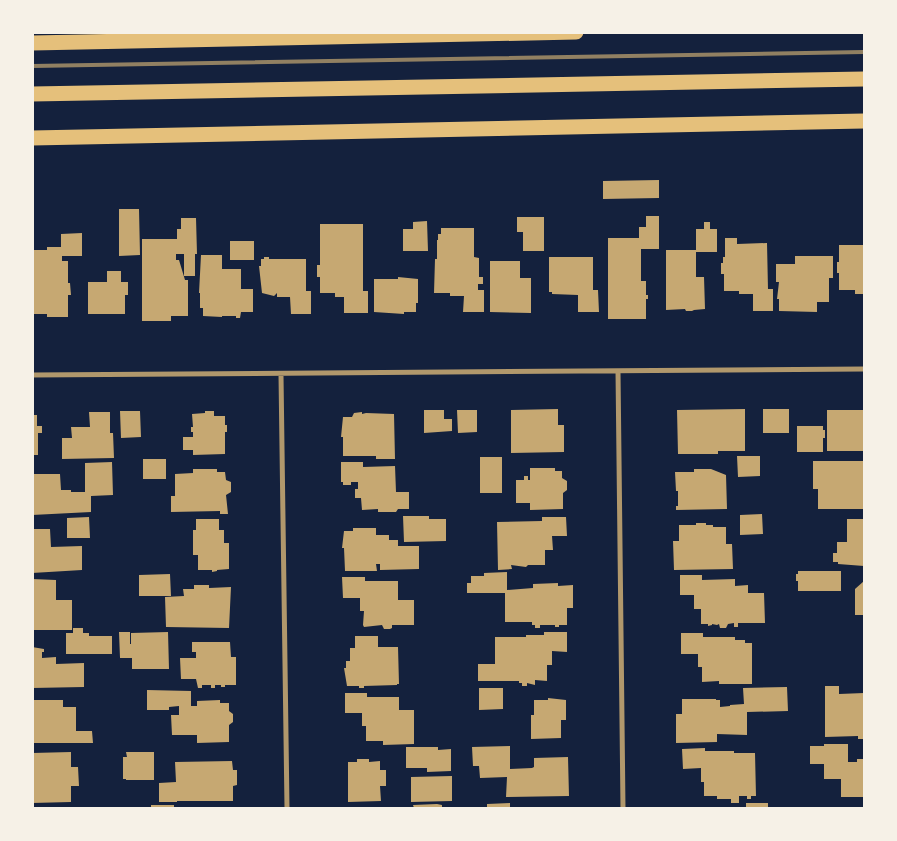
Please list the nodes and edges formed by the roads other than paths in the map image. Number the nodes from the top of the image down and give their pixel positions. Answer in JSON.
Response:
{"nodes":[{"id":1,"x":576,"y":32,"type":"edge"},
{"id":2,"x":32,"y":43,"type":"edge"},
{"id":3,"x":864,"y":79,"type":"edge"},
{"id":4,"x":32,"y":94,"type":"edge"},
{"id":5,"x":864,"y":121,"type":"edge"},
{"id":6,"x":32,"y":138,"type":"edge"},
{"id":7,"x":864,"y":369,"type":"edge"},
{"id":8,"x":618,"y":371,"type":"junction"},
{"id":9,"x":281,"y":374,"type":"junction"},
{"id":10,"x":32,"y":376,"type":"edge"},
{"id":11,"x":287,"y":808,"type":"edge"},
{"id":12,"x":623,"y":808,"type":"edge"}],
"edges":[{"from":1,"to":2,"type":"highway"},
{"from":3,"to":4,"type":"highway"},
{"from":5,"to":6,"type":"highway"},
{"from":7,"to":8,"type":"street"},
{"from":8,"to":9,"type":"street"},
{"from":8,"to":12,"type":"street"},
{"from":9,"to":10,"type":"street"},
{"from":9,"to":11,"type":"street"}]}
